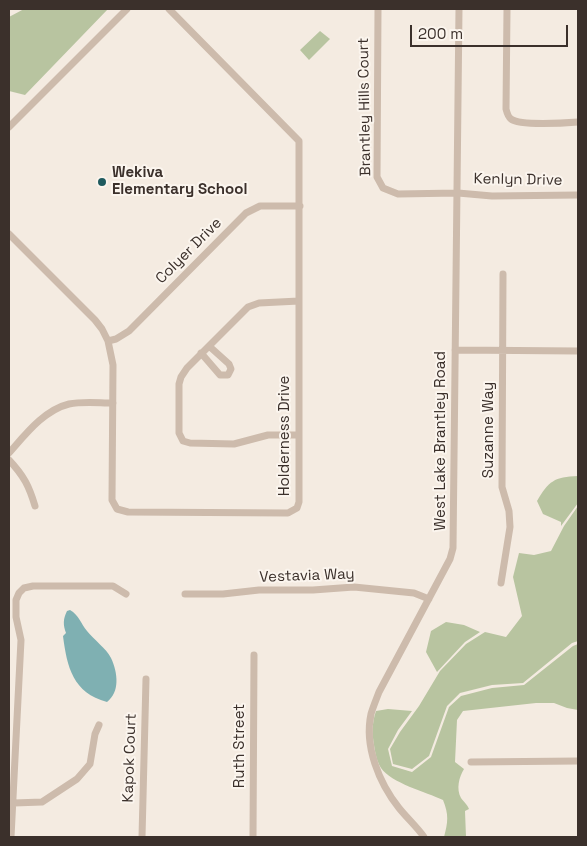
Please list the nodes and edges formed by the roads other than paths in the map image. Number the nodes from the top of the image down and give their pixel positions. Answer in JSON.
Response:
{"nodes":[{"id":1,"x":127,"y":9,"type":"edge"},
{"id":2,"x":169,"y":9,"type":"edge"},
{"id":3,"x":378,"y":9,"type":"edge"},
{"id":4,"x":459,"y":9,"type":"edge"},
{"id":5,"x":507,"y":9,"type":"edge"},
{"id":6,"x":578,"y":122,"type":"edge"},
{"id":7,"x":9,"y":127,"type":"edge"},
{"id":8,"x":458,"y":193,"type":"junction"},
{"id":9,"x":578,"y":195,"type":"edge"},
{"id":10,"x":300,"y":206,"type":"junction"},
{"id":11,"x":9,"y":234,"type":"edge"},
{"id":12,"x":503,"y":274,"type":"dead end"},
{"id":13,"x":299,"y":301,"type":"junction"},
{"id":14,"x":108,"y":341,"type":"junction"},
{"id":15,"x":209,"y":346,"type":"junction"},
{"id":16,"x":455,"y":350,"type":"junction"},
{"id":17,"x":503,"y":351,"type":"junction"},
{"id":18,"x":578,"y":351,"type":"edge"},
{"id":19,"x":201,"y":353,"type":"junction"},
{"id":20,"x":113,"y":403,"type":"junction"},
{"id":21,"x":299,"y":435,"type":"junction"},
{"id":22,"x":9,"y":453,"type":"edge"},
{"id":23,"x":9,"y":460,"type":"edge"},
{"id":24,"x":35,"y":506,"type":"dead end"},
{"id":25,"x":501,"y":583,"type":"dead end"},
{"id":26,"x":126,"y":594,"type":"dead end"},
{"id":27,"x":185,"y":594,"type":"dead end"},
{"id":28,"x":429,"y":599,"type":"junction"},
{"id":29,"x":254,"y":655,"type":"dead end"},
{"id":30,"x":146,"y":679,"type":"dead end"},
{"id":31,"x":99,"y":725,"type":"dead end"},
{"id":32,"x":578,"y":760,"type":"edge"},
{"id":33,"x":472,"y":762,"type":"dead end"},
{"id":34,"x":14,"y":803,"type":"junction"},
{"id":35,"x":11,"y":837,"type":"edge"},
{"id":36,"x":142,"y":837,"type":"edge"},
{"id":37,"x":253,"y":837,"type":"edge"},
{"id":38,"x":424,"y":837,"type":"edge"}],
"edges":[{"from":1,"to":7,"type":"street"},
{"from":2,"to":10,"type":"street","name":"Holderness Drive"},
{"from":3,"to":8,"type":"street","name":"Brantley Hills Court"},
{"from":4,"to":8,"type":"street","name":"West Lake Brantley Road"},
{"from":5,"to":6,"type":"street"},
{"from":8,"to":9,"type":"street","name":"Kenlyn Drive"},
{"from":8,"to":16,"type":"street","name":"West Lake Brantley Road"},
{"from":10,"to":13,"type":"street","name":"Holderness Drive"},
{"from":10,"to":14,"type":"street","name":"Colyer Drive"},
{"from":11,"to":14,"type":"street","name":"Holderness Drive"},
{"from":12,"to":17,"type":"street","name":"Suzanne Way"},
{"from":13,"to":15,"type":"street"},
{"from":13,"to":21,"type":"street","name":"Holderness Drive"},
{"from":14,"to":20,"type":"street","name":"Holderness Drive"},
{"from":15,"to":19,"type":"street"},
{"from":15,"to":19,"type":"street"},
{"from":16,"to":17,"type":"street"},
{"from":16,"to":28,"type":"street","name":"West Lake Brantley Road"},
{"from":17,"to":18,"type":"street"},
{"from":17,"to":25,"type":"street","name":"Suzanne Way"},
{"from":19,"to":21,"type":"street"},
{"from":20,"to":21,"type":"street","name":"Holderness Drive"},
{"from":20,"to":22,"type":"street"},
{"from":23,"to":24,"type":"street"},
{"from":26,"to":34,"type":"street"},
{"from":27,"to":28,"type":"street","name":"Vestavia Way"},
{"from":28,"to":38,"type":"street","name":"West Lake Brantley Road"},
{"from":29,"to":37,"type":"street","name":"Ruth Street"},
{"from":30,"to":36,"type":"street","name":"Kapok Court"},
{"from":31,"to":34,"type":"street"},
{"from":32,"to":33,"type":"street"},
{"from":34,"to":35,"type":"street"}]}
